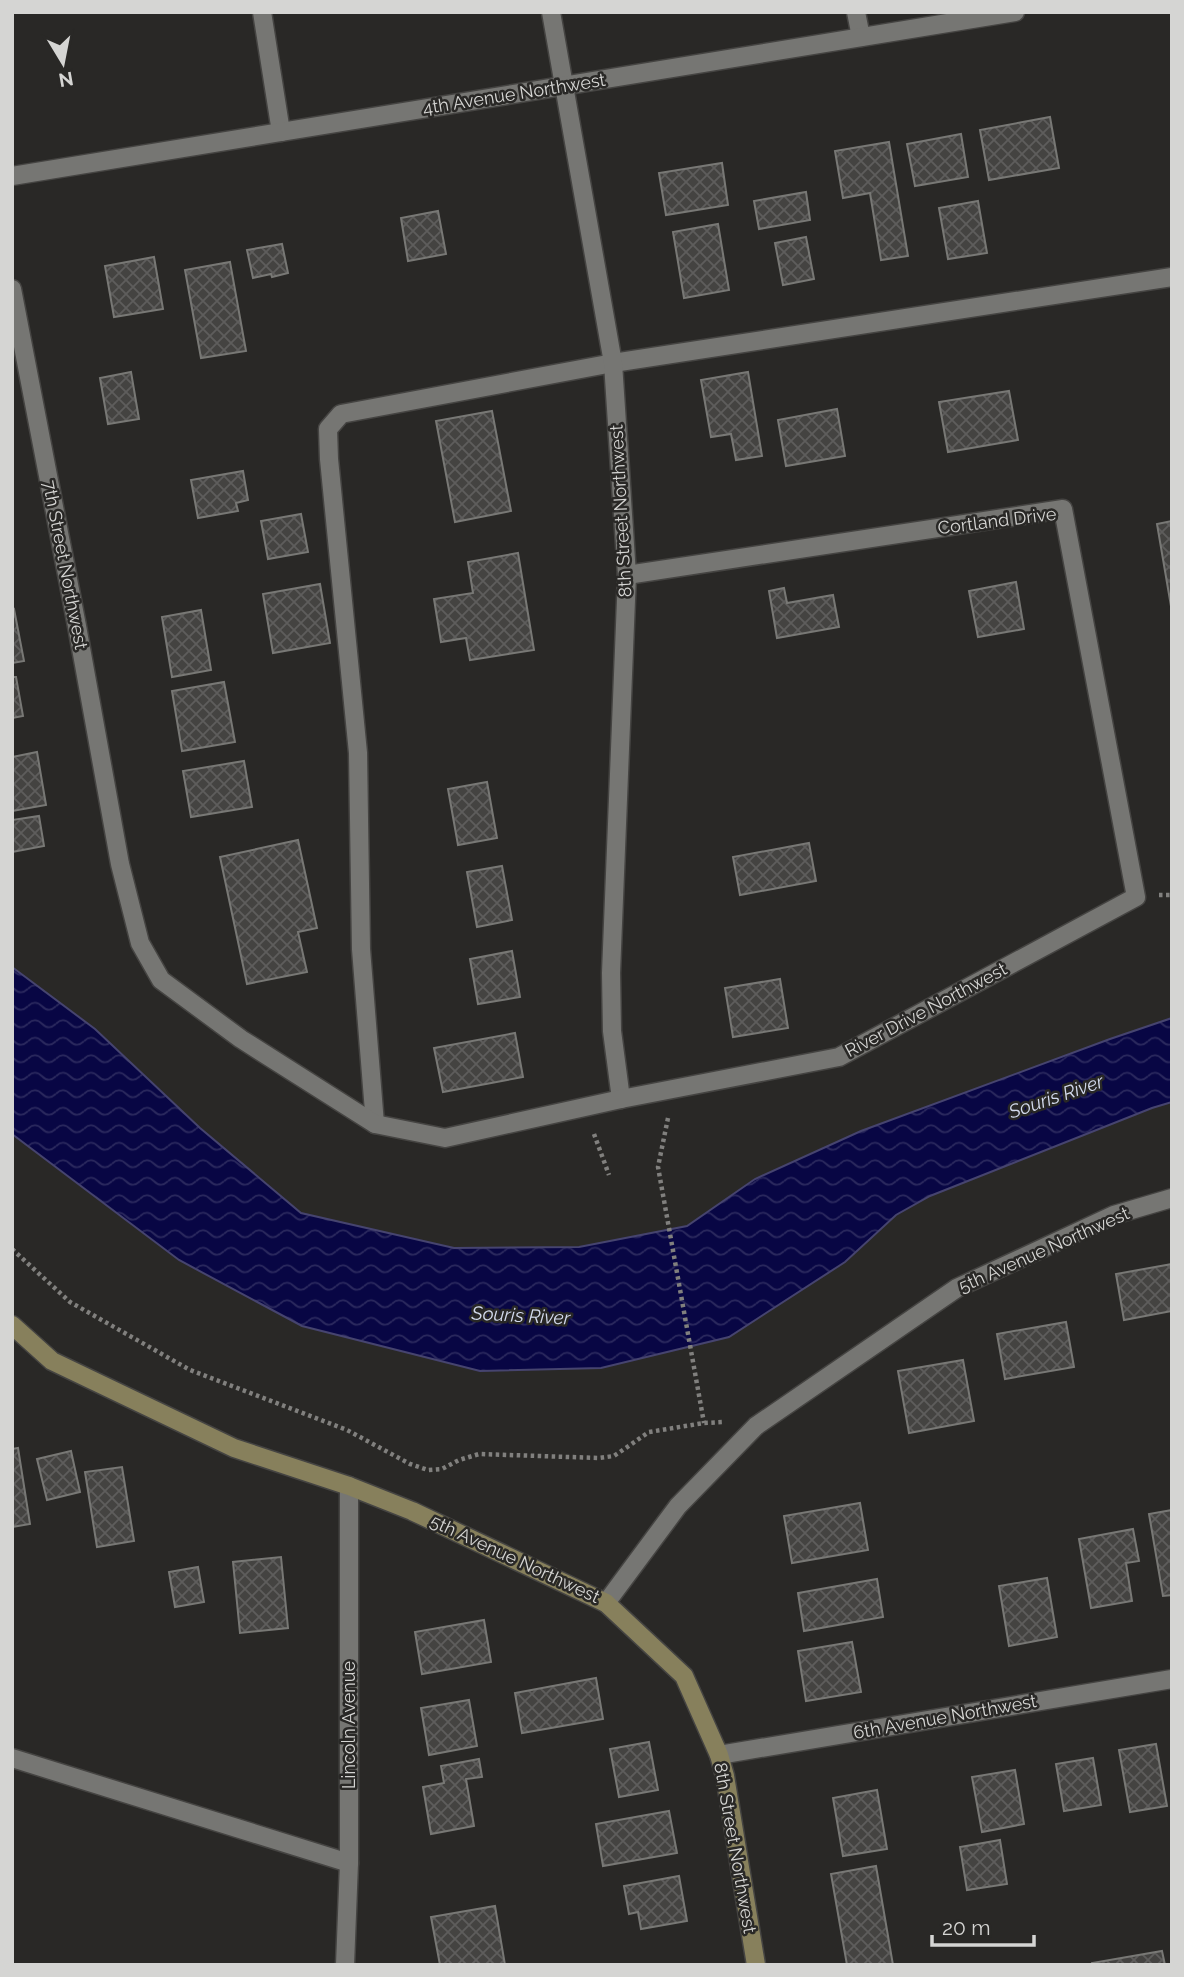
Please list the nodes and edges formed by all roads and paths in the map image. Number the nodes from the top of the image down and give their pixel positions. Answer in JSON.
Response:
{"nodes":[{"id":1,"x":262,"y":12,"type":"edge"},
{"id":2,"x":551,"y":12,"type":"edge"},
{"id":3,"x":856,"y":12,"type":"edge"},
{"id":4,"x":1015,"y":12,"type":"edge"},
{"id":5,"x":861,"y":37,"type":"junction"},
{"id":6,"x":563,"y":86,"type":"junction"},
{"id":7,"x":281,"y":132,"type":"junction"},
{"id":8,"x":12,"y":176,"type":"edge"},
{"id":9,"x":1172,"y":276,"type":"edge"},
{"id":10,"x":12,"y":289,"type":"edge"},
{"id":11,"x":613,"y":363,"type":"junction"},
{"id":12,"x":627,"y":575,"type":"junction"},
{"id":13,"x":1136,"y":897,"type":"joint"},
{"id":14,"x":621,"y":1099,"type":"junction"},
{"id":15,"x":668,"y":1118,"type":"dead end"},
{"id":16,"x":375,"y":1124,"type":"junction"},
{"id":17,"x":594,"y":1134,"type":"dead end"},
{"id":18,"x":609,"y":1175,"type":"dead end"},
{"id":19,"x":1172,"y":1199,"type":"edge"},
{"id":20,"x":12,"y":1249,"type":"edge"},
{"id":21,"x":12,"y":1325,"type":"edge"},
{"id":22,"x":704,"y":1423,"type":"junction"},
{"id":23,"x":756,"y":1426,"type":"junction"},
{"id":24,"x":349,"y":1486,"type":"junction"},
{"id":25,"x":606,"y":1603,"type":"junction"},
{"id":26,"x":1172,"y":1679,"type":"edge"},
{"id":27,"x":719,"y":1755,"type":"junction"},
{"id":28,"x":12,"y":1758,"type":"edge"},
{"id":29,"x":349,"y":1863,"type":"junction"},
{"id":30,"x":345,"y":1965,"type":"edge"},
{"id":31,"x":756,"y":1965,"type":"edge"}],
"edges":[{"from":1,"to":7,"type":"street"},
{"from":2,"to":6,"type":"street","name":"8th Street Northwest"},
{"from":3,"to":5,"type":"street"},
{"from":4,"to":5,"type":"street","name":"4th Avenue Northwest"},
{"from":5,"to":6,"type":"street","name":"4th Avenue Northwest"},
{"from":6,"to":7,"type":"street","name":"4th Avenue Northwest"},
{"from":6,"to":11,"type":"street","name":"8th Street Northwest"},
{"from":7,"to":8,"type":"street","name":"4th Avenue Northwest"},
{"from":9,"to":11,"type":"street"},
{"from":10,"to":16,"type":"street","name":"7th Street Northwest"},
{"from":11,"to":12,"type":"street","name":"8th Street Northwest"},
{"from":11,"to":16,"type":"street"},
{"from":12,"to":13,"type":"street","name":"Cortland Drive"},
{"from":12,"to":14,"type":"street","name":"8th Street Northwest"},
{"from":13,"to":14,"type":"street","name":"River Drive Northwest"},
{"from":14,"to":16,"type":"street","name":"River Drive Northwest"},
{"from":15,"to":22,"type":"path"},
{"from":17,"to":18,"type":"path"},
{"from":19,"to":23,"type":"street","name":"5th Avenue Northwest"},
{"from":20,"to":22,"type":"path"},
{"from":21,"to":24,"type":"street","name":"5th Avenue Northwest"},
{"from":22,"to":23,"type":"path"},
{"from":23,"to":25,"type":"street","name":"5th Avenue Northwest"},
{"from":24,"to":25,"type":"street","name":"5th Avenue Northwest"},
{"from":24,"to":29,"type":"street","name":"Lincoln Avenue"},
{"from":25,"to":27,"type":"street","name":"8th Street Northwest"},
{"from":26,"to":27,"type":"street","name":"6th Avenue Northwest"},
{"from":27,"to":31,"type":"street","name":"8th Street Northwest"},
{"from":28,"to":29,"type":"street"},
{"from":29,"to":30,"type":"street","name":"Lincoln Avenue"}]}
